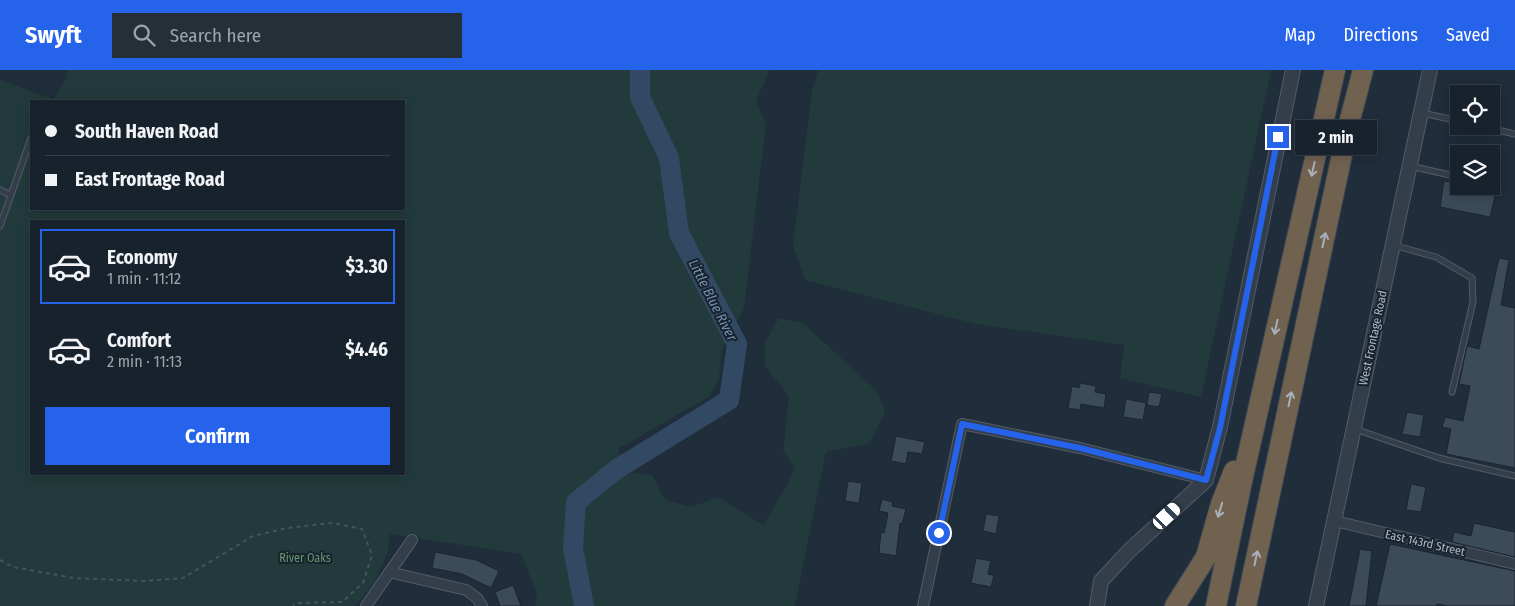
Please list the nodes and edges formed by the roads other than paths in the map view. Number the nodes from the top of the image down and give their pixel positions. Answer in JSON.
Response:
{"nodes":[{"id":1,"x":1293,"y":70,"type":"edge"},
{"id":2,"x":1335,"y":70,"type":"edge"},
{"id":3,"x":1362,"y":70,"type":"edge"},
{"id":4,"x":1430,"y":70,"type":"edge"},
{"id":5,"x":1422,"y":112,"type":"junction"},
{"id":6,"x":1450,"y":119,"type":"edge"},
{"id":7,"x":1500,"y":131,"type":"edge"},
{"id":8,"x":1515,"y":134,"type":"edge"},
{"id":9,"x":30,"y":141,"type":"edge"},
{"id":10,"x":1409,"y":166,"type":"junction"},
{"id":11,"x":1450,"y":175,"type":"edge"},
{"id":12,"x":0,"y":190,"type":"edge"},
{"id":13,"x":11,"y":195,"type":"junction"},
{"id":14,"x":0,"y":226,"type":"edge"},
{"id":15,"x":1392,"y":245,"type":"junction"},
{"id":16,"x":1452,"y":392,"type":"dead end"},
{"id":17,"x":1256,"y":416,"type":"junction"},
{"id":18,"x":1354,"y":429,"type":"junction"},
{"id":19,"x":1515,"y":476,"type":"edge"},
{"id":20,"x":1206,"y":480,"type":"junction"},
{"id":21,"x":1335,"y":521,"type":"junction"},
{"id":22,"x":412,"y":540,"type":"dead end"},
{"id":23,"x":1515,"y":564,"type":"edge"},
{"id":24,"x":390,"y":572,"type":"junction"},
{"id":25,"x":366,"y":606,"type":"edge"},
{"id":26,"x":482,"y":606,"type":"edge"},
{"id":27,"x":923,"y":606,"type":"edge"},
{"id":28,"x":1097,"y":606,"type":"edge"},
{"id":29,"x":1175,"y":606,"type":"edge"},
{"id":30,"x":1216,"y":606,"type":"edge"},
{"id":31,"x":1246,"y":606,"type":"edge"},
{"id":32,"x":1316,"y":606,"type":"edge"}],
"edges":[{"from":1,"to":20,"type":"street"},
{"from":2,"to":17,"type":"highway","one_way":true},
{"from":31,"to":3,"type":"highway","one_way":true},
{"from":4,"to":5,"type":"street","name":"West Frontage Road"},
{"from":5,"to":6,"type":"lane"},
{"from":5,"to":10,"type":"street","name":"West Frontage Road"},
{"from":7,"to":8,"type":"lane"},
{"from":9,"to":13,"type":"lane"},
{"from":10,"to":11,"type":"lane"},
{"from":10,"to":15,"type":"street","name":"West Frontage Road"},
{"from":12,"to":13,"type":"lane"},
{"from":13,"to":14,"type":"lane"},
{"from":15,"to":16,"type":"lane"},
{"from":15,"to":18,"type":"street","name":"West Frontage Road"},
{"from":17,"to":29,"type":"highway","one_way":true},
{"from":17,"to":30,"type":"highway"},
{"from":18,"to":19,"type":"lane"},
{"from":18,"to":21,"type":"street","name":"West Frontage Road"},
{"from":20,"to":27,"type":"street"},
{"from":20,"to":28,"type":"street"},
{"from":21,"to":23,"type":"street","name":"East 143rd Street"},
{"from":21,"to":32,"type":"street","name":"West Frontage Road"},
{"from":22,"to":24,"type":"street"},
{"from":24,"to":25,"type":"street"},
{"from":24,"to":26,"type":"street"}]}
